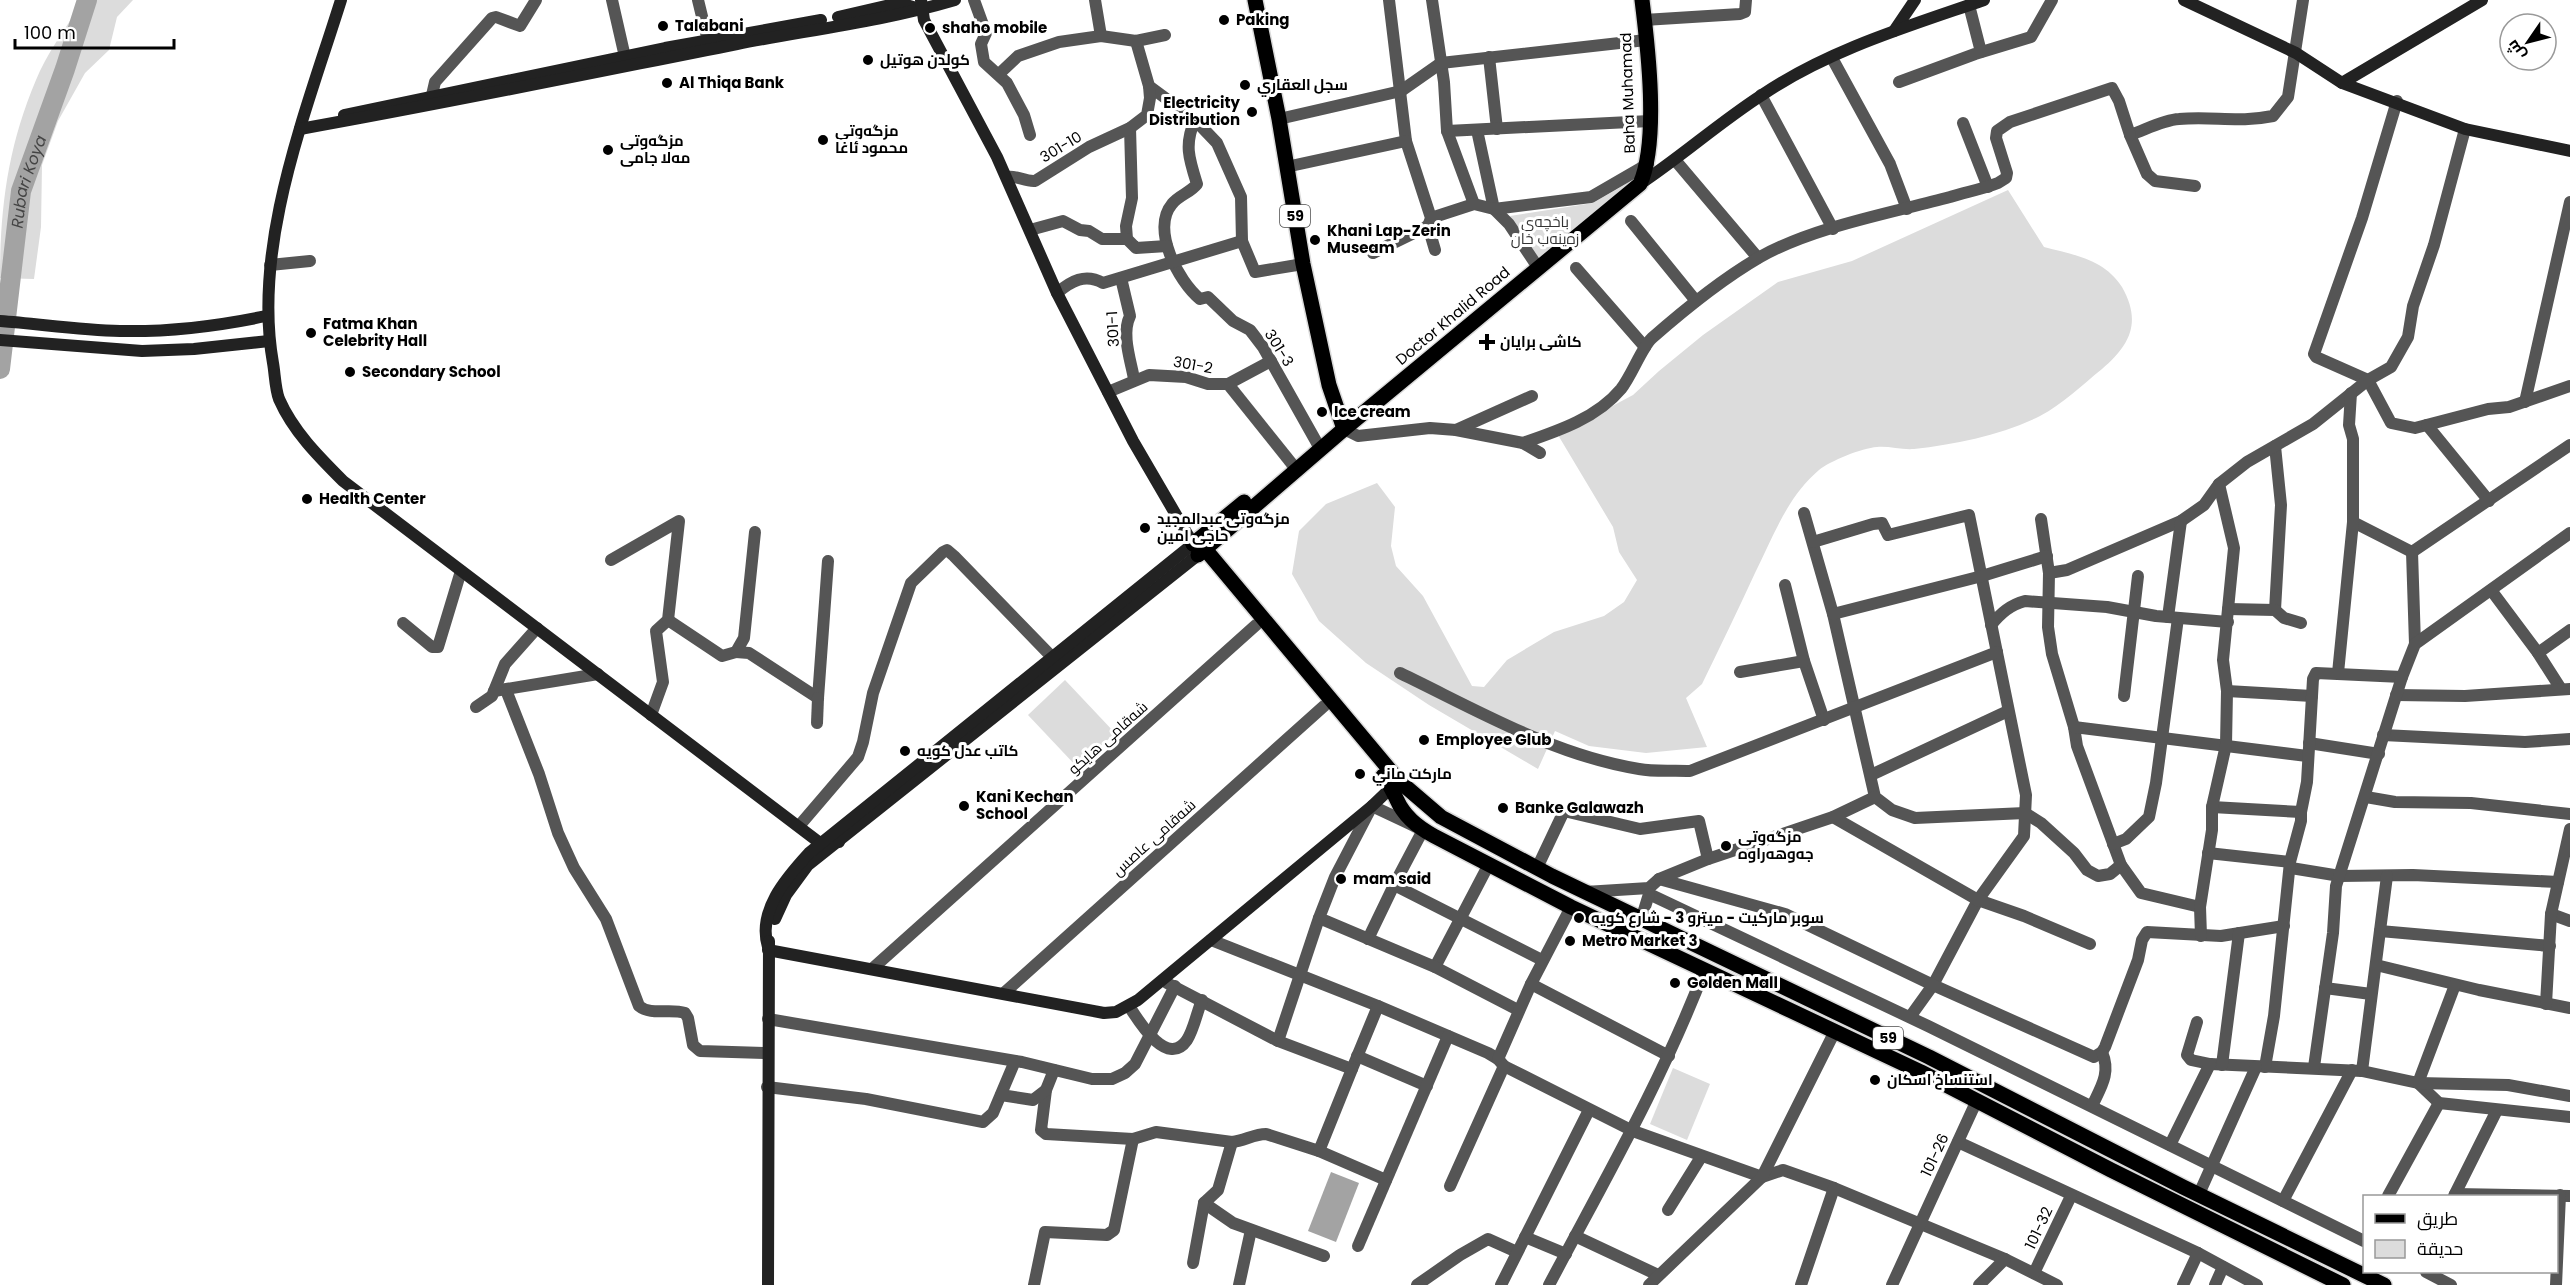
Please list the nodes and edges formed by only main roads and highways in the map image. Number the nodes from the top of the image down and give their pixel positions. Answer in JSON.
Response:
{"nodes":[{"id":1,"x":1255,"y":0,"type":"edge"},
{"id":2,"x":1642,"y":0,"type":"edge"},
{"id":3,"x":1640,"y":184,"type":"joint"},
{"id":4,"x":1343,"y":426,"type":"junction"},
{"id":5,"x":1198,"y":550,"type":"junction"},
{"id":6,"x":1395,"y":784,"type":"junction"},
{"id":7,"x":1432,"y":811,"type":"junction"},
{"id":8,"x":1423,"y":830,"type":"junction"},
{"id":9,"x":1942,"y":1064,"type":"junction"},
{"id":10,"x":1935,"y":1080,"type":"junction"},
{"id":11,"x":2343,"y":1285,"type":"edge"},
{"id":12,"x":2384,"y":1285,"type":"edge"}],
"edges":[{"from":1,"to":4,"type":"main road","number":"59"},
{"from":2,"to":3,"type":"main road","name":"Baha Muhamad"},
{"from":3,"to":4,"type":"main road","name":"Doctor Khalid Road"},
{"from":4,"to":5,"type":"main road"},
{"from":4,"to":5,"type":"main road"},
{"from":5,"to":6,"type":"main road","number":"59"},
{"from":5,"to":6,"type":"main road","number":"59"},
{"from":6,"to":7,"type":"main road","number":"59"},
{"from":6,"to":8,"type":"main road","number":"59"},
{"from":7,"to":8,"type":"main road"},
{"from":7,"to":9,"type":"main road","number":"59"},
{"from":8,"to":10,"type":"main road","number":"59"},
{"from":9,"to":10,"type":"main road"},
{"from":9,"to":12,"type":"main road","number":"59"},
{"from":10,"to":11,"type":"main road","number":"59"}]}
